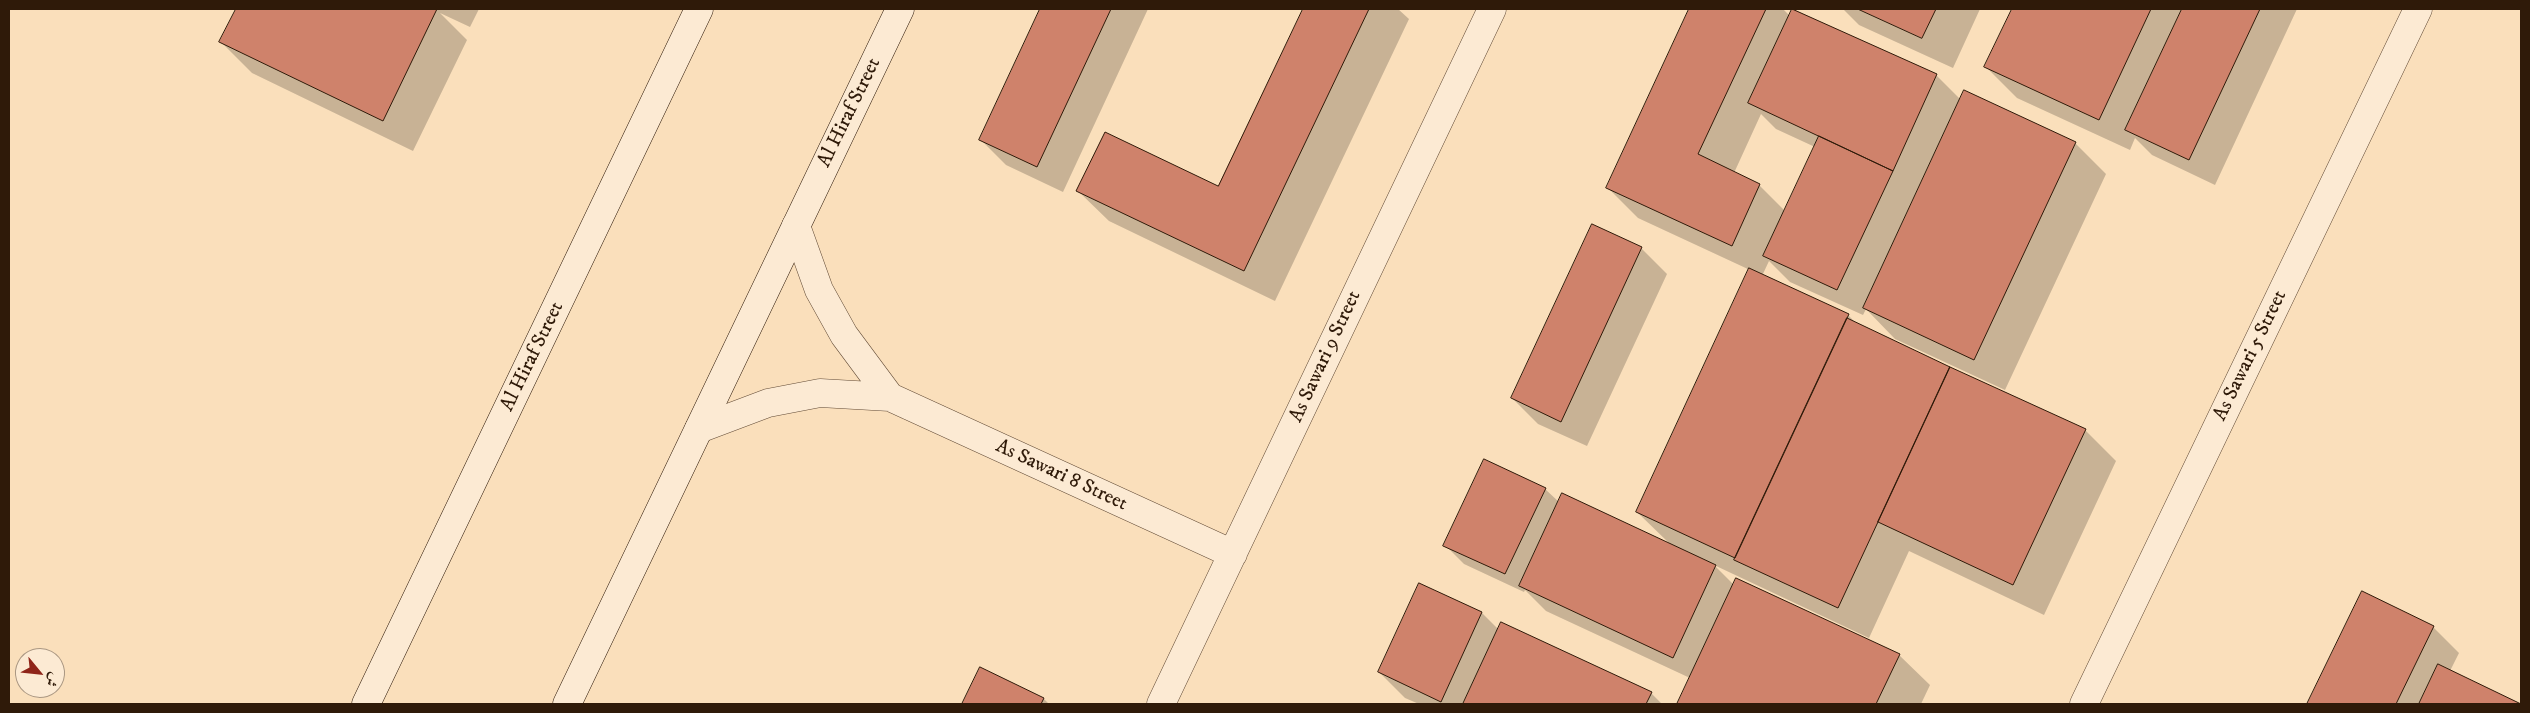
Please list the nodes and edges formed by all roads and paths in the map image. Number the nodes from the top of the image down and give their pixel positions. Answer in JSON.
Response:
{"nodes":[{"id":1,"x":699,"y":9,"type":"edge"},
{"id":2,"x":900,"y":9,"type":"edge"},
{"id":3,"x":1492,"y":9,"type":"edge"},
{"id":4,"x":2418,"y":9,"type":"edge"},
{"id":5,"x":796,"y":226,"type":"junction"},
{"id":6,"x":890,"y":397,"type":"junction"},
{"id":7,"x":699,"y":429,"type":"junction"},
{"id":8,"x":1232,"y":554,"type":"junction"},
{"id":9,"x":366,"y":704,"type":"edge"},
{"id":10,"x":568,"y":704,"type":"edge"},
{"id":11,"x":1161,"y":704,"type":"edge"},
{"id":12,"x":2084,"y":704,"type":"edge"}],
"edges":[{"from":1,"to":9,"type":"street","name":"Al Hiraf Street"},
{"from":2,"to":5,"type":"street","name":"Al Hiraf Street"},
{"from":3,"to":8,"type":"street","name":"As Sawari 9 Street"},
{"from":4,"to":12,"type":"street","name":"As Sawari 5 Street"},
{"from":5,"to":6,"type":"street","name":"As Sawari 8 Street"},
{"from":5,"to":7,"type":"street","name":"Al Hiraf Street"},
{"from":6,"to":7,"type":"street","name":"As Sawari 8 Street"},
{"from":6,"to":8,"type":"street","name":"As Sawari 8 Street"},
{"from":7,"to":10,"type":"street","name":"Al Hiraf Street"},
{"from":8,"to":11,"type":"street","name":"As Sawari 9 Street"}]}
